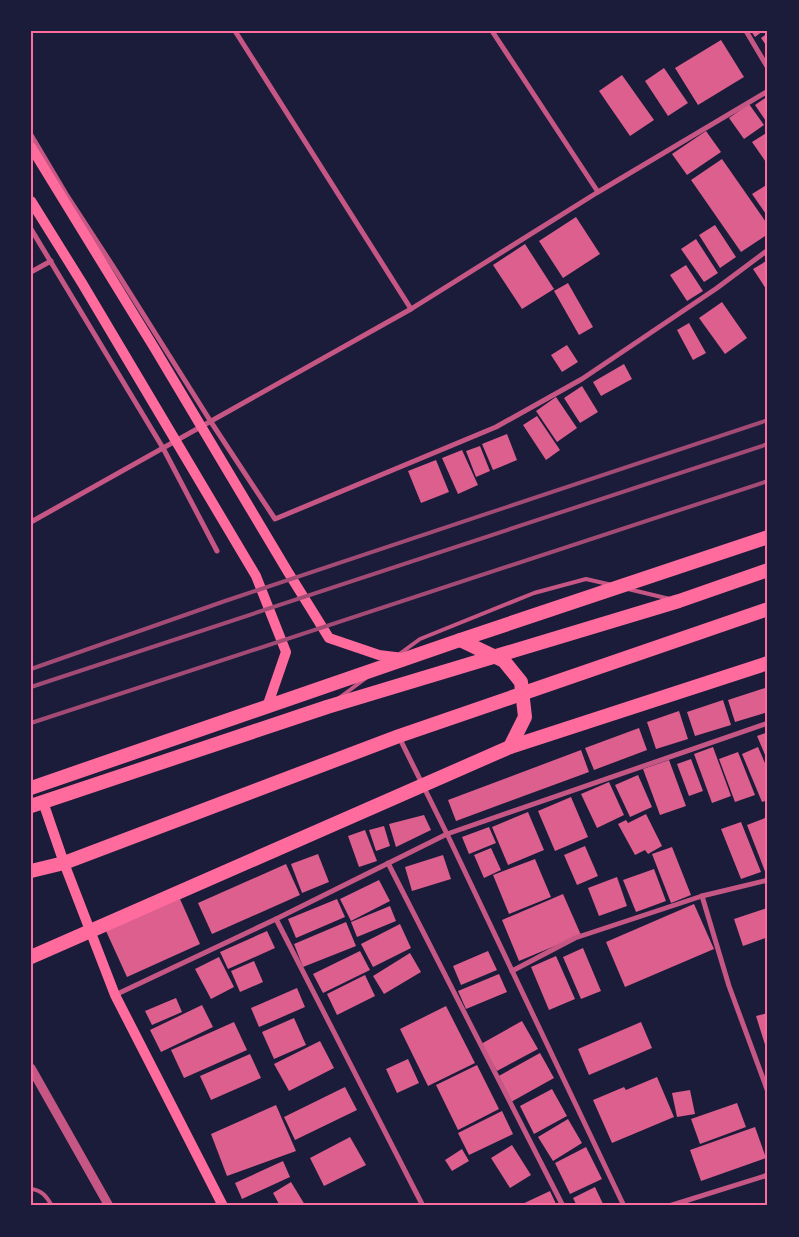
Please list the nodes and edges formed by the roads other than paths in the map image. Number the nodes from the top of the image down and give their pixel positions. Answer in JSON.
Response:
{"nodes":[{"id":1,"x":235,"y":31,"type":"edge"},
{"id":2,"x":492,"y":31,"type":"edge"},
{"id":3,"x":746,"y":31,"type":"edge"},
{"id":4,"x":768,"y":68,"type":"edge"},
{"id":5,"x":768,"y":91,"type":"edge"},
{"id":6,"x":31,"y":135,"type":"edge"},
{"id":7,"x":31,"y":147,"type":"edge"},
{"id":8,"x":598,"y":192,"type":"junction"},
{"id":9,"x":31,"y":202,"type":"edge"},
{"id":10,"x":31,"y":229,"type":"edge"},
{"id":11,"x":768,"y":250,"type":"edge"},
{"id":12,"x":50,"y":261,"type":"junction"},
{"id":13,"x":31,"y":272,"type":"edge"},
{"id":14,"x":411,"y":309,"type":"junction"},
{"id":15,"x":211,"y":422,"type":"junction"},
{"id":16,"x":164,"y":448,"type":"junction"},
{"id":17,"x":31,"y":522,"type":"edge"},
{"id":18,"x":768,"y":537,"type":"edge"},
{"id":19,"x":217,"y":552,"type":"dead end"},
{"id":20,"x":768,"y":570,"type":"edge"},
{"id":21,"x":679,"y":601,"type":"junction"},
{"id":22,"x":768,"y":609,"type":"edge"},
{"id":23,"x":460,"y":640,"type":"junction"},
{"id":24,"x":407,"y":658,"type":"junction"},
{"id":25,"x":768,"y":663,"type":"edge"},
{"id":26,"x":267,"y":707,"type":"junction"},
{"id":27,"x":327,"y":707,"type":"junction"},
{"id":28,"x":768,"y":723,"type":"edge"},
{"id":29,"x":399,"y":736,"type":"junction"},
{"id":30,"x":510,"y":747,"type":"junction"},
{"id":31,"x":31,"y":788,"type":"edge"},
{"id":32,"x":37,"y":804,"type":"edge"},
{"id":33,"x":448,"y":834,"type":"junction"},
{"id":34,"x":64,"y":862,"type":"junction"},
{"id":35,"x":388,"y":863,"type":"junction"},
{"id":36,"x":31,"y":871,"type":"edge"},
{"id":37,"x":768,"y":880,"type":"edge"},
{"id":38,"x":702,"y":896,"type":"junction"},
{"id":39,"x":276,"y":919,"type":"junction"},
{"id":40,"x":31,"y":957,"type":"edge"},
{"id":41,"x":512,"y":971,"type":"junction"},
{"id":42,"x":115,"y":995,"type":"junction"},
{"id":43,"x":31,"y":1068,"type":"edge"},
{"id":44,"x":768,"y":1092,"type":"edge"},
{"id":45,"x":768,"y":1175,"type":"edge"},
{"id":46,"x":31,"y":1189,"type":"edge"},
{"id":47,"x":52,"y":1206,"type":"edge"},
{"id":48,"x":108,"y":1206,"type":"edge"},
{"id":49,"x":223,"y":1206,"type":"edge"},
{"id":50,"x":422,"y":1206,"type":"edge"},
{"id":51,"x":563,"y":1206,"type":"edge"},
{"id":52,"x":624,"y":1206,"type":"edge"},
{"id":53,"x":669,"y":1206,"type":"edge"}],
"edges":[{"from":1,"to":14,"type":"street"},
{"from":2,"to":8,"type":"street"},
{"from":3,"to":4,"type":"street"},
{"from":5,"to":8,"type":"street"},
{"from":6,"to":15,"type":"street"},
{"from":7,"to":24,"type":"main road"},
{"from":8,"to":14,"type":"street"},
{"from":9,"to":26,"type":"main road"},
{"from":10,"to":12,"type":"street"},
{"from":11,"to":15,"type":"street"},
{"from":12,"to":13,"type":"street"},
{"from":12,"to":16,"type":"street"},
{"from":14,"to":15,"type":"street"},
{"from":15,"to":16,"type":"street"},
{"from":16,"to":17,"type":"street"},
{"from":16,"to":19,"type":"street"},
{"from":18,"to":23,"type":"highway"},
{"from":20,"to":21,"type":"highway"},
{"from":21,"to":27,"type":"highway"},
{"from":21,"to":27,"type":"lane"},
{"from":22,"to":29,"type":"highway"},
{"from":23,"to":24,"type":"highway"},
{"from":23,"to":30,"type":"highway"},
{"from":24,"to":26,"type":"highway"},
{"from":25,"to":30,"type":"highway"},
{"from":26,"to":31,"type":"highway"},
{"from":27,"to":32,"type":"highway"},
{"from":28,"to":33,"type":"street"},
{"from":29,"to":33,"type":"street"},
{"from":29,"to":34,"type":"highway"},
{"from":30,"to":40,"type":"highway"},
{"from":32,"to":34,"type":"main road"},
{"from":33,"to":35,"type":"street"},
{"from":33,"to":41,"type":"street"},
{"from":34,"to":36,"type":"highway"},
{"from":34,"to":42,"type":"main road"},
{"from":35,"to":39,"type":"street"},
{"from":35,"to":51,"type":"street"},
{"from":37,"to":38,"type":"street"},
{"from":38,"to":41,"type":"street"},
{"from":38,"to":44,"type":"street"},
{"from":39,"to":42,"type":"street"},
{"from":39,"to":50,"type":"street"},
{"from":41,"to":52,"type":"street"},
{"from":42,"to":49,"type":"main road"},
{"from":43,"to":48,"type":"street"},
{"from":45,"to":53,"type":"street"},
{"from":46,"to":47,"type":"lane"}]}
